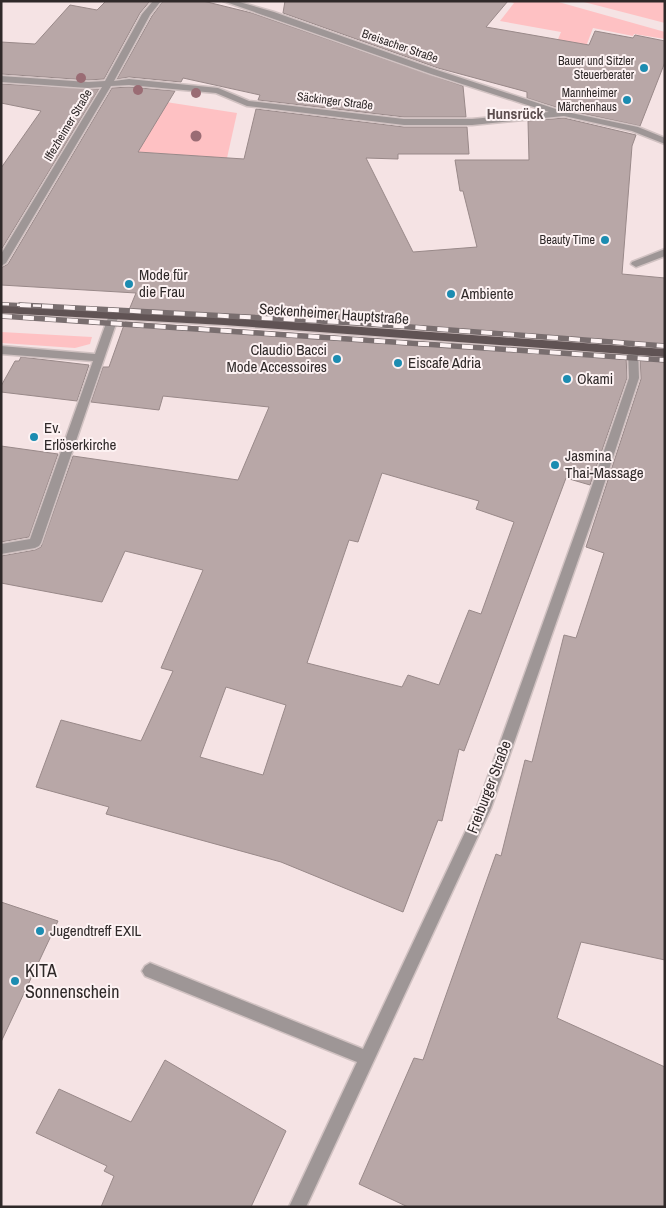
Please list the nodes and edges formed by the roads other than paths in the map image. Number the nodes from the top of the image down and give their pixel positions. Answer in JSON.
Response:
{"nodes":[{"id":1,"x":157,"y":1,"type":"edge"},
{"id":2,"x":227,"y":1,"type":"edge"},
{"id":3,"x":1,"y":79,"type":"edge"},
{"id":4,"x":108,"y":83,"type":"junction"},
{"id":5,"x":564,"y":114,"type":"junction"},
{"id":6,"x":665,"y":141,"type":"edge"},
{"id":7,"x":665,"y":252,"type":"edge"},
{"id":8,"x":1,"y":263,"type":"edge"},
{"id":9,"x":636,"y":264,"type":"dead end"},
{"id":10,"x":1,"y":310,"type":"edge"},
{"id":11,"x":114,"y":315,"type":"junction"},
{"id":12,"x":1,"y":350,"type":"edge"},
{"id":13,"x":633,"y":350,"type":"junction"},
{"id":14,"x":665,"y":352,"type":"edge"},
{"id":15,"x":99,"y":358,"type":"junction"},
{"id":16,"x":1,"y":549,"type":"edge"},
{"id":17,"x":150,"y":971,"type":"dead end"},
{"id":18,"x":366,"y":1058,"type":"junction"},
{"id":19,"x":297,"y":1207,"type":"edge"}],
"edges":[{"from":1,"to":4,"type":"street","name":"Iffezheimer Straße"},
{"from":2,"to":5,"type":"street","name":"Breisacher Straße"},
{"from":3,"to":4,"type":"street","name":"Säckinger Straße"},
{"from":4,"to":5,"type":"street","name":"Säckinger Straße"},
{"from":4,"to":8,"type":"street","name":"Iffezheimer Straße"},
{"from":5,"to":6,"type":"street","name":"Säckinger Straße"},
{"from":7,"to":9,"type":"street"},
{"from":10,"to":11,"type":"main road","name":"Seckenheimer Hauptstraße"},
{"from":11,"to":13,"type":"main road","name":"Seckenheimer Hauptstraße"},
{"from":11,"to":15,"type":"street"},
{"from":12,"to":15,"type":"street"},
{"from":13,"to":14,"type":"main road","name":"Seckenheimer Hauptstraße"},
{"from":13,"to":18,"type":"street","name":"Freiburger Straße"},
{"from":15,"to":16,"type":"street"},
{"from":17,"to":18,"type":"street"},
{"from":18,"to":19,"type":"street","name":"Freiburger Straße"}]}
